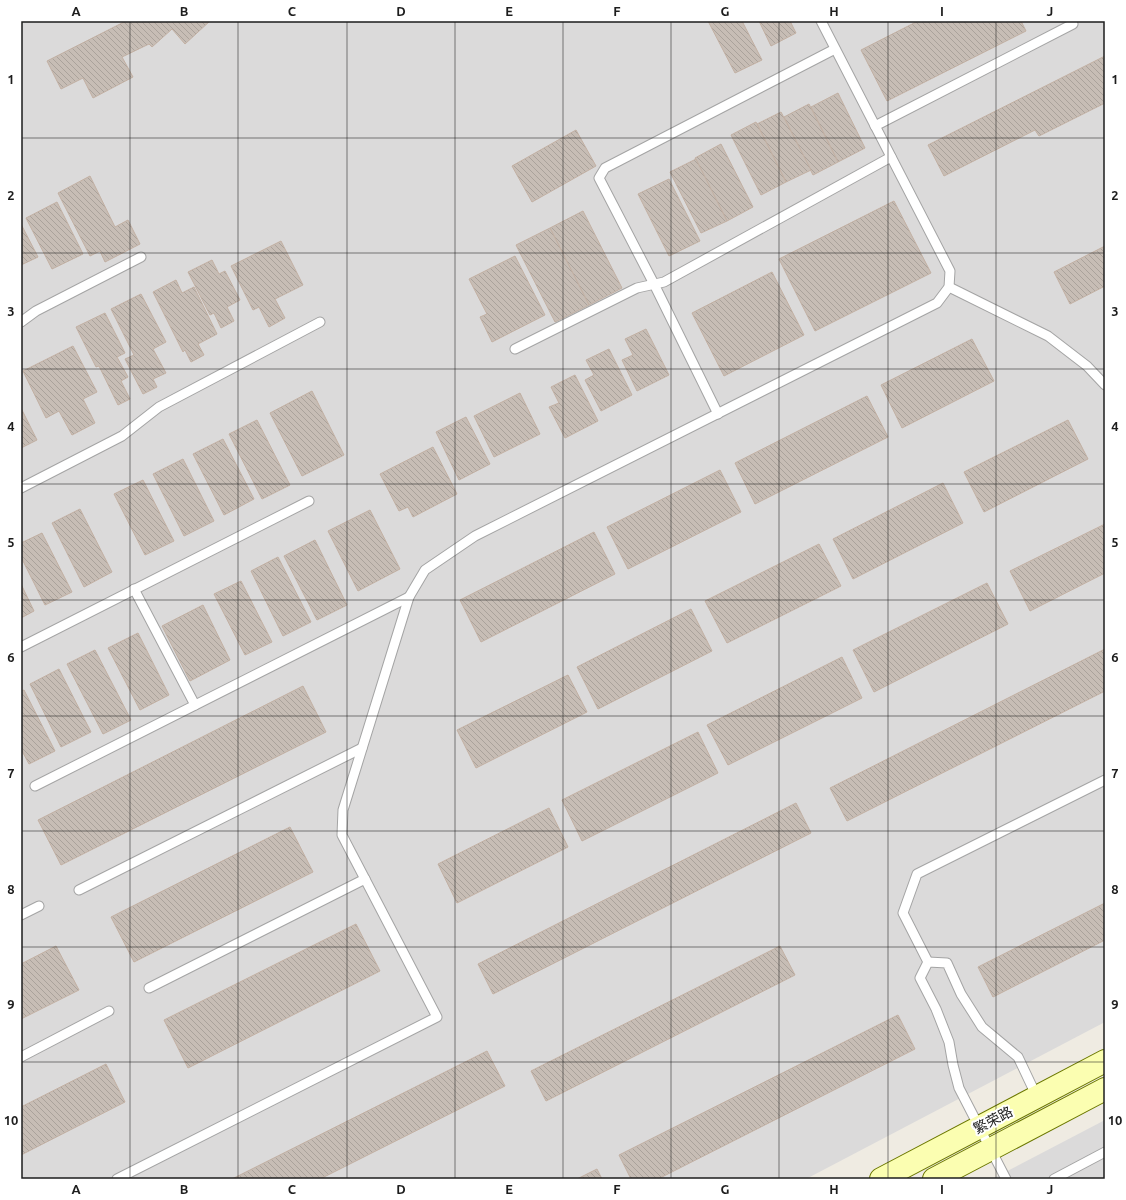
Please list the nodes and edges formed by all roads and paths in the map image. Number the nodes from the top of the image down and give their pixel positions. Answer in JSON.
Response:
{"nodes":[{"id":1,"x":821,"y":21,"type":"edge"},
{"id":2,"x":1073,"y":24,"type":"dead end"},
{"id":3,"x":835,"y":49,"type":"junction"},
{"id":4,"x":875,"y":126,"type":"junction"},
{"id":5,"x":891,"y":157,"type":"junction"},
{"id":6,"x":141,"y":257,"type":"dead end"},
{"id":7,"x":654,"y":284,"type":"junction"},
{"id":8,"x":949,"y":287,"type":"junction"},
{"id":9,"x":21,"y":322,"type":"edge"},
{"id":10,"x":320,"y":322,"type":"dead end"},
{"id":11,"x":515,"y":349,"type":"dead end"},
{"id":12,"x":1105,"y":385,"type":"edge"},
{"id":13,"x":718,"y":414,"type":"junction"},
{"id":14,"x":21,"y":488,"type":"edge"},
{"id":15,"x":309,"y":501,"type":"dead end"},
{"id":16,"x":134,"y":589,"type":"junction"},
{"id":17,"x":408,"y":597,"type":"junction"},
{"id":18,"x":21,"y":647,"type":"edge"},
{"id":19,"x":195,"y":705,"type":"junction"},
{"id":20,"x":362,"y":748,"type":"junction"},
{"id":21,"x":1105,"y":780,"type":"edge"},
{"id":22,"x":35,"y":786,"type":"dead end"},
{"id":23,"x":365,"y":879,"type":"junction"},
{"id":24,"x":79,"y":890,"type":"dead end"},
{"id":25,"x":39,"y":906,"type":"dead end"},
{"id":26,"x":21,"y":915,"type":"edge"},
{"id":27,"x":928,"y":962,"type":"junction"},
{"id":28,"x":149,"y":988,"type":"dead end"},
{"id":29,"x":109,"y":1011,"type":"dead end"},
{"id":30,"x":21,"y":1057,"type":"edge"},
{"id":31,"x":1105,"y":1061,"type":"edge"},
{"id":32,"x":1105,"y":1089,"type":"edge"},
{"id":33,"x":1037,"y":1097,"type":"junction"},
{"id":34,"x":979,"y":1127,"type":"junction"},
{"id":35,"x":991,"y":1149,"type":"junction"},
{"id":36,"x":1105,"y":1152,"type":"edge"},
{"id":37,"x":117,"y":1179,"type":"edge"},
{"id":38,"x":881,"y":1179,"type":"edge"},
{"id":39,"x":934,"y":1179,"type":"edge"},
{"id":40,"x":1006,"y":1179,"type":"edge"},
{"id":41,"x":1054,"y":1179,"type":"edge"}],
"edges":[{"from":1,"to":3,"type":"lane"},
{"from":2,"to":4,"type":"lane"},
{"from":3,"to":4,"type":"lane"},
{"from":3,"to":7,"type":"lane"},
{"from":4,"to":5,"type":"lane"},
{"from":5,"to":7,"type":"lane"},
{"from":5,"to":8,"type":"lane"},
{"from":6,"to":9,"type":"lane"},
{"from":7,"to":11,"type":"lane"},
{"from":7,"to":13,"type":"lane"},
{"from":8,"to":12,"type":"lane"},
{"from":8,"to":13,"type":"lane"},
{"from":10,"to":14,"type":"lane"},
{"from":13,"to":17,"type":"lane"},
{"from":15,"to":16,"type":"lane"},
{"from":16,"to":18,"type":"lane"},
{"from":16,"to":19,"type":"lane"},
{"from":17,"to":19,"type":"lane"},
{"from":17,"to":20,"type":"lane"},
{"from":19,"to":22,"type":"lane"},
{"from":20,"to":23,"type":"lane"},
{"from":20,"to":24,"type":"lane"},
{"from":21,"to":27,"type":"lane"},
{"from":23,"to":28,"type":"lane"},
{"from":23,"to":37,"type":"lane"},
{"from":25,"to":26,"type":"lane"},
{"from":27,"to":33,"type":"lane"},
{"from":27,"to":34,"type":"lane"},
{"from":29,"to":30,"type":"lane"},
{"from":31,"to":33,"type":"main road","name":"繁荣路"},
{"from":32,"to":35,"type":"main road","name":"繁荣路"},
{"from":33,"to":34,"type":"main road","name":"繁荣路"},
{"from":34,"to":35,"type":"lane"},
{"from":34,"to":38,"type":"main road","name":"繁荣路"},
{"from":35,"to":39,"type":"main road","name":"繁荣路"},
{"from":35,"to":40,"type":"lane"},
{"from":36,"to":41,"type":"lane"}]}
